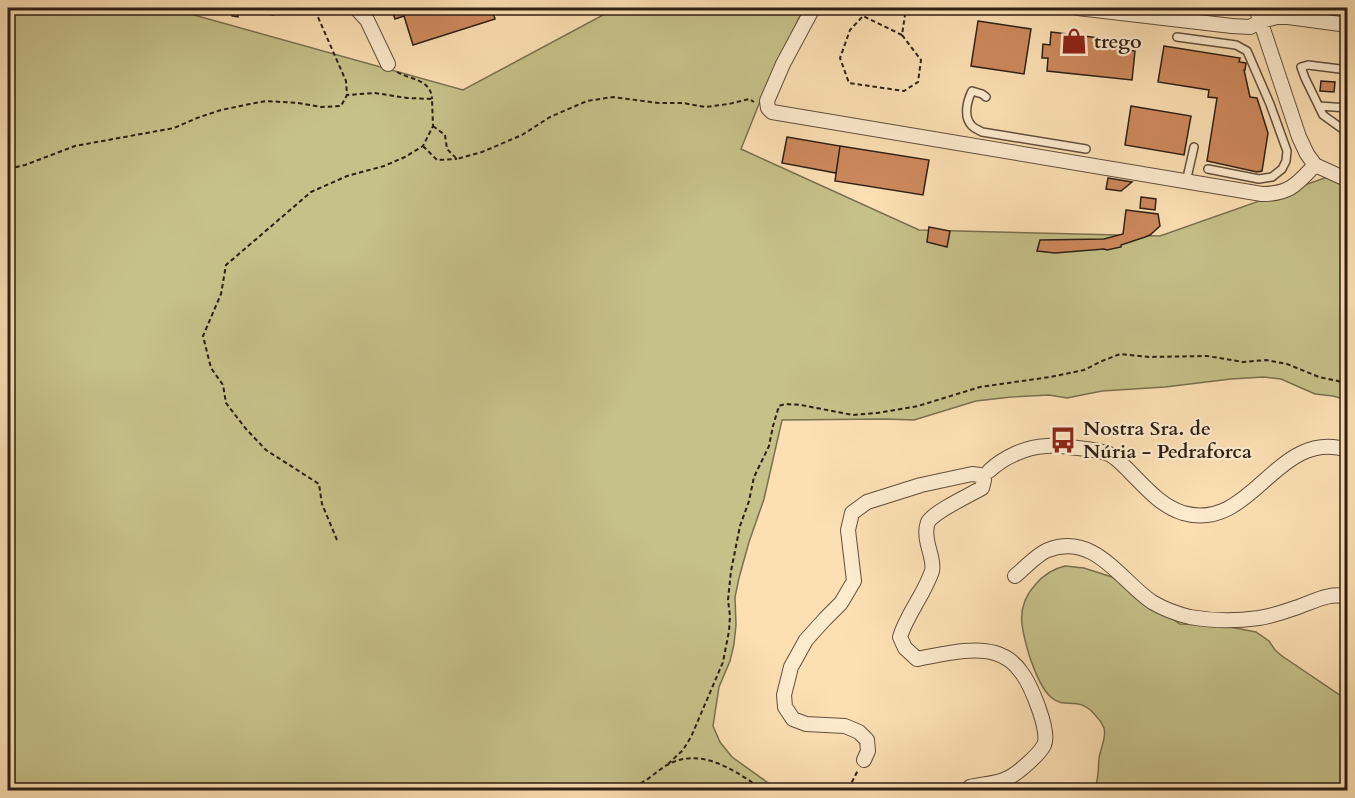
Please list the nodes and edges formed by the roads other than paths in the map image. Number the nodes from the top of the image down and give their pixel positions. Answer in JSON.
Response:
{"nodes":[{"id":1,"x":356,"y":8,"type":"edge"},
{"id":2,"x":813,"y":8,"type":"edge"},
{"id":3,"x":1078,"y":8,"type":"edge"},
{"id":4,"x":1256,"y":8,"type":"edge"},
{"id":5,"x":1261,"y":21,"type":"junction"},
{"id":6,"x":1347,"y":25,"type":"edge"},
{"id":7,"x":1177,"y":37,"type":"dead end"},
{"id":8,"x":388,"y":64,"type":"road end"},
{"id":9,"x":1347,"y":70,"type":"edge"},
{"id":10,"x":986,"y":97,"type":"dead end"},
{"id":11,"x":1286,"y":97,"type":"junction"},
{"id":12,"x":1270,"y":104,"type":"junction"},
{"id":13,"x":1319,"y":106,"type":"junction"},
{"id":14,"x":1347,"y":108,"type":"edge"},
{"id":15,"x":1347,"y":134,"type":"edge"},
{"id":16,"x":1022,"y":138,"type":"junction"},
{"id":17,"x":1194,"y":147,"type":"dead end"},
{"id":18,"x":1086,"y":149,"type":"dead end"},
{"id":19,"x":1020,"y":154,"type":"junction"},
{"id":20,"x":1316,"y":165,"type":"junction"},
{"id":21,"x":1208,"y":169,"type":"dead end"},
{"id":22,"x":1347,"y":180,"type":"edge"},
{"id":23,"x":1186,"y":182,"type":"junction"},
{"id":24,"x":1347,"y":450,"type":"edge"},
{"id":25,"x":984,"y":476,"type":"junction"},
{"id":26,"x":1015,"y":576,"type":"dead end"},
{"id":27,"x":1347,"y":597,"type":"edge"},
{"id":28,"x":864,"y":760,"type":"road end"},
{"id":29,"x":970,"y":786,"type":"dead end"}],
"edges":[{"from":1,"to":8,"type":"street"},
{"from":2,"to":19,"type":"street"},
{"from":3,"to":5,"type":"street"},
{"from":4,"to":5,"type":"street"},
{"from":5,"to":6,"type":"street"},
{"from":5,"to":11,"type":"street"},
{"from":7,"to":12,"type":"lane"},
{"from":9,"to":13,"type":"lane"},
{"from":10,"to":16,"type":"lane"},
{"from":11,"to":12,"type":"lane"},
{"from":11,"to":20,"type":"street"},
{"from":12,"to":21,"type":"lane"},
{"from":13,"to":14,"type":"lane"},
{"from":13,"to":15,"type":"lane"},
{"from":16,"to":18,"type":"lane"},
{"from":16,"to":19,"type":"lane"},
{"from":17,"to":23,"type":"lane"},
{"from":19,"to":23,"type":"street"},
{"from":20,"to":22,"type":"street"},
{"from":20,"to":23,"type":"street"},
{"from":24,"to":25,"type":"street"},
{"from":25,"to":28,"type":"street"},
{"from":25,"to":29,"type":"street"},
{"from":26,"to":27,"type":"street"}]}
